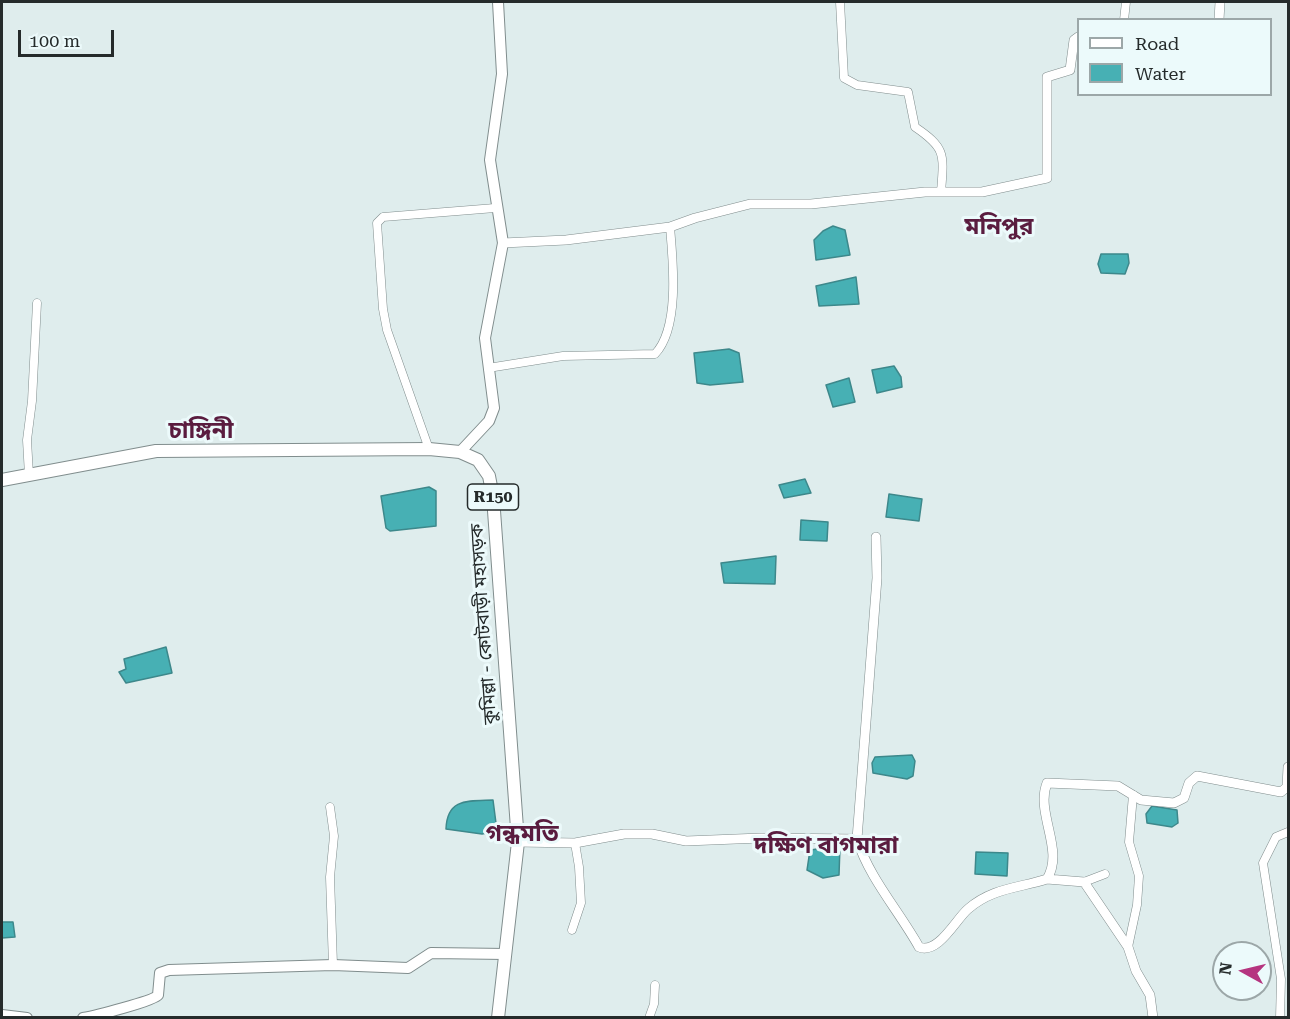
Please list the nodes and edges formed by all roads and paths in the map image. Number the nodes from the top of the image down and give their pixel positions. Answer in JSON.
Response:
{"nodes":[{"id":1,"x":498,"y":2,"type":"edge"},
{"id":2,"x":840,"y":2,"type":"edge"},
{"id":3,"x":1126,"y":2,"type":"edge"},
{"id":4,"x":1220,"y":2,"type":"edge"},
{"id":5,"x":1124,"y":18,"type":"edge"},
{"id":6,"x":1219,"y":18,"type":"edge"},
{"id":7,"x":1077,"y":38,"type":"edge"},
{"id":8,"x":941,"y":192,"type":"junction"},
{"id":9,"x":495,"y":208,"type":"junction"},
{"id":10,"x":670,"y":227,"type":"junction"},
{"id":11,"x":502,"y":243,"type":"junction"},
{"id":12,"x":38,"y":303,"type":"dead end"},
{"id":13,"x":488,"y":368,"type":"junction"},
{"id":14,"x":429,"y":449,"type":"junction"},
{"id":15,"x":460,"y":452,"type":"junction"},
{"id":16,"x":29,"y":475,"type":"junction"},
{"id":17,"x":2,"y":480,"type":"edge"},
{"id":18,"x":876,"y":537,"type":"dead end"},
{"id":19,"x":1288,"y":767,"type":"edge"},
{"id":20,"x":1287,"y":793,"type":"edge"},
{"id":21,"x":1133,"y":795,"type":"junction"},
{"id":22,"x":330,"y":807,"type":"dead end"},
{"id":23,"x":1288,"y":832,"type":"edge"},
{"id":24,"x":856,"y":839,"type":"junction"},
{"id":25,"x":518,"y":842,"type":"junction"},
{"id":26,"x":575,"y":843,"type":"junction"},
{"id":27,"x":1104,"y":874,"type":"dead end"},
{"id":28,"x":1047,"y":879,"type":"junction"},
{"id":29,"x":1084,"y":882,"type":"junction"},
{"id":30,"x":572,"y":930,"type":"dead end"},
{"id":31,"x":1128,"y":947,"type":"junction"},
{"id":32,"x":506,"y":954,"type":"junction"},
{"id":33,"x":333,"y":965,"type":"junction"},
{"id":34,"x":655,"y":985,"type":"dead end"},
{"id":35,"x":2,"y":1016,"type":"edge"},
{"id":36,"x":27,"y":1017,"type":"edge"},
{"id":37,"x":83,"y":1017,"type":"edge"},
{"id":38,"x":498,"y":1017,"type":"edge"},
{"id":39,"x":649,"y":1017,"type":"edge"},
{"id":40,"x":1153,"y":1017,"type":"edge"},
{"id":41,"x":1280,"y":1017,"type":"edge"}],
"edges":[{"from":1,"to":9,"type":"main road"},
{"from":2,"to":8,"type":"street"},
{"from":3,"to":5,"type":"street"},
{"from":4,"to":6,"type":"street"},
{"from":7,"to":8,"type":"street"},
{"from":8,"to":10,"type":"street"},
{"from":9,"to":11,"type":"main road"},
{"from":9,"to":14,"type":"street"},
{"from":10,"to":11,"type":"street"},
{"from":10,"to":13,"type":"street"},
{"from":11,"to":13,"type":"main road"},
{"from":12,"to":16,"type":"street"},
{"from":13,"to":15,"type":"main road"},
{"from":14,"to":15,"type":"main road","name":"কুমিল্লা - কোটবাড়ী মহাসড়ক","number":"R150"},
{"from":14,"to":16,"type":"main road","name":"কুমিল্লা - কোটবাড়ী মহাসড়ক","number":"R150"},
{"from":15,"to":25,"type":"main road","name":"কুমিল্লা - কোটবাড়ী মহাসড়ক","number":"R150"},
{"from":16,"to":17,"type":"main road","name":"কুমিল্লা - কোটবাড়ী মহাসড়ক","number":"R150"},
{"from":18,"to":24,"type":"street"},
{"from":19,"to":20,"type":"street"},
{"from":20,"to":21,"type":"street"},
{"from":21,"to":28,"type":"street"},
{"from":21,"to":31,"type":"street"},
{"from":22,"to":33,"type":"street"},
{"from":23,"to":41,"type":"street"},
{"from":24,"to":26,"type":"street"},
{"from":24,"to":28,"type":"street"},
{"from":25,"to":26,"type":"street"},
{"from":25,"to":32,"type":"main road","name":"কুমিল্লা - কোটবাড়ী মহাসড়ক","number":"R150"},
{"from":26,"to":30,"type":"street"},
{"from":27,"to":29,"type":"street"},
{"from":28,"to":29,"type":"street"},
{"from":29,"to":31,"type":"street"},
{"from":31,"to":40,"type":"street"},
{"from":32,"to":33,"type":"main road"},
{"from":32,"to":38,"type":"main road","name":"কুমিল্লা - কোটবাড়ী মহাসড়ক","number":"R150"},
{"from":33,"to":37,"type":"main road"},
{"from":34,"to":39,"type":"street"},
{"from":35,"to":36,"type":"main road"}]}
